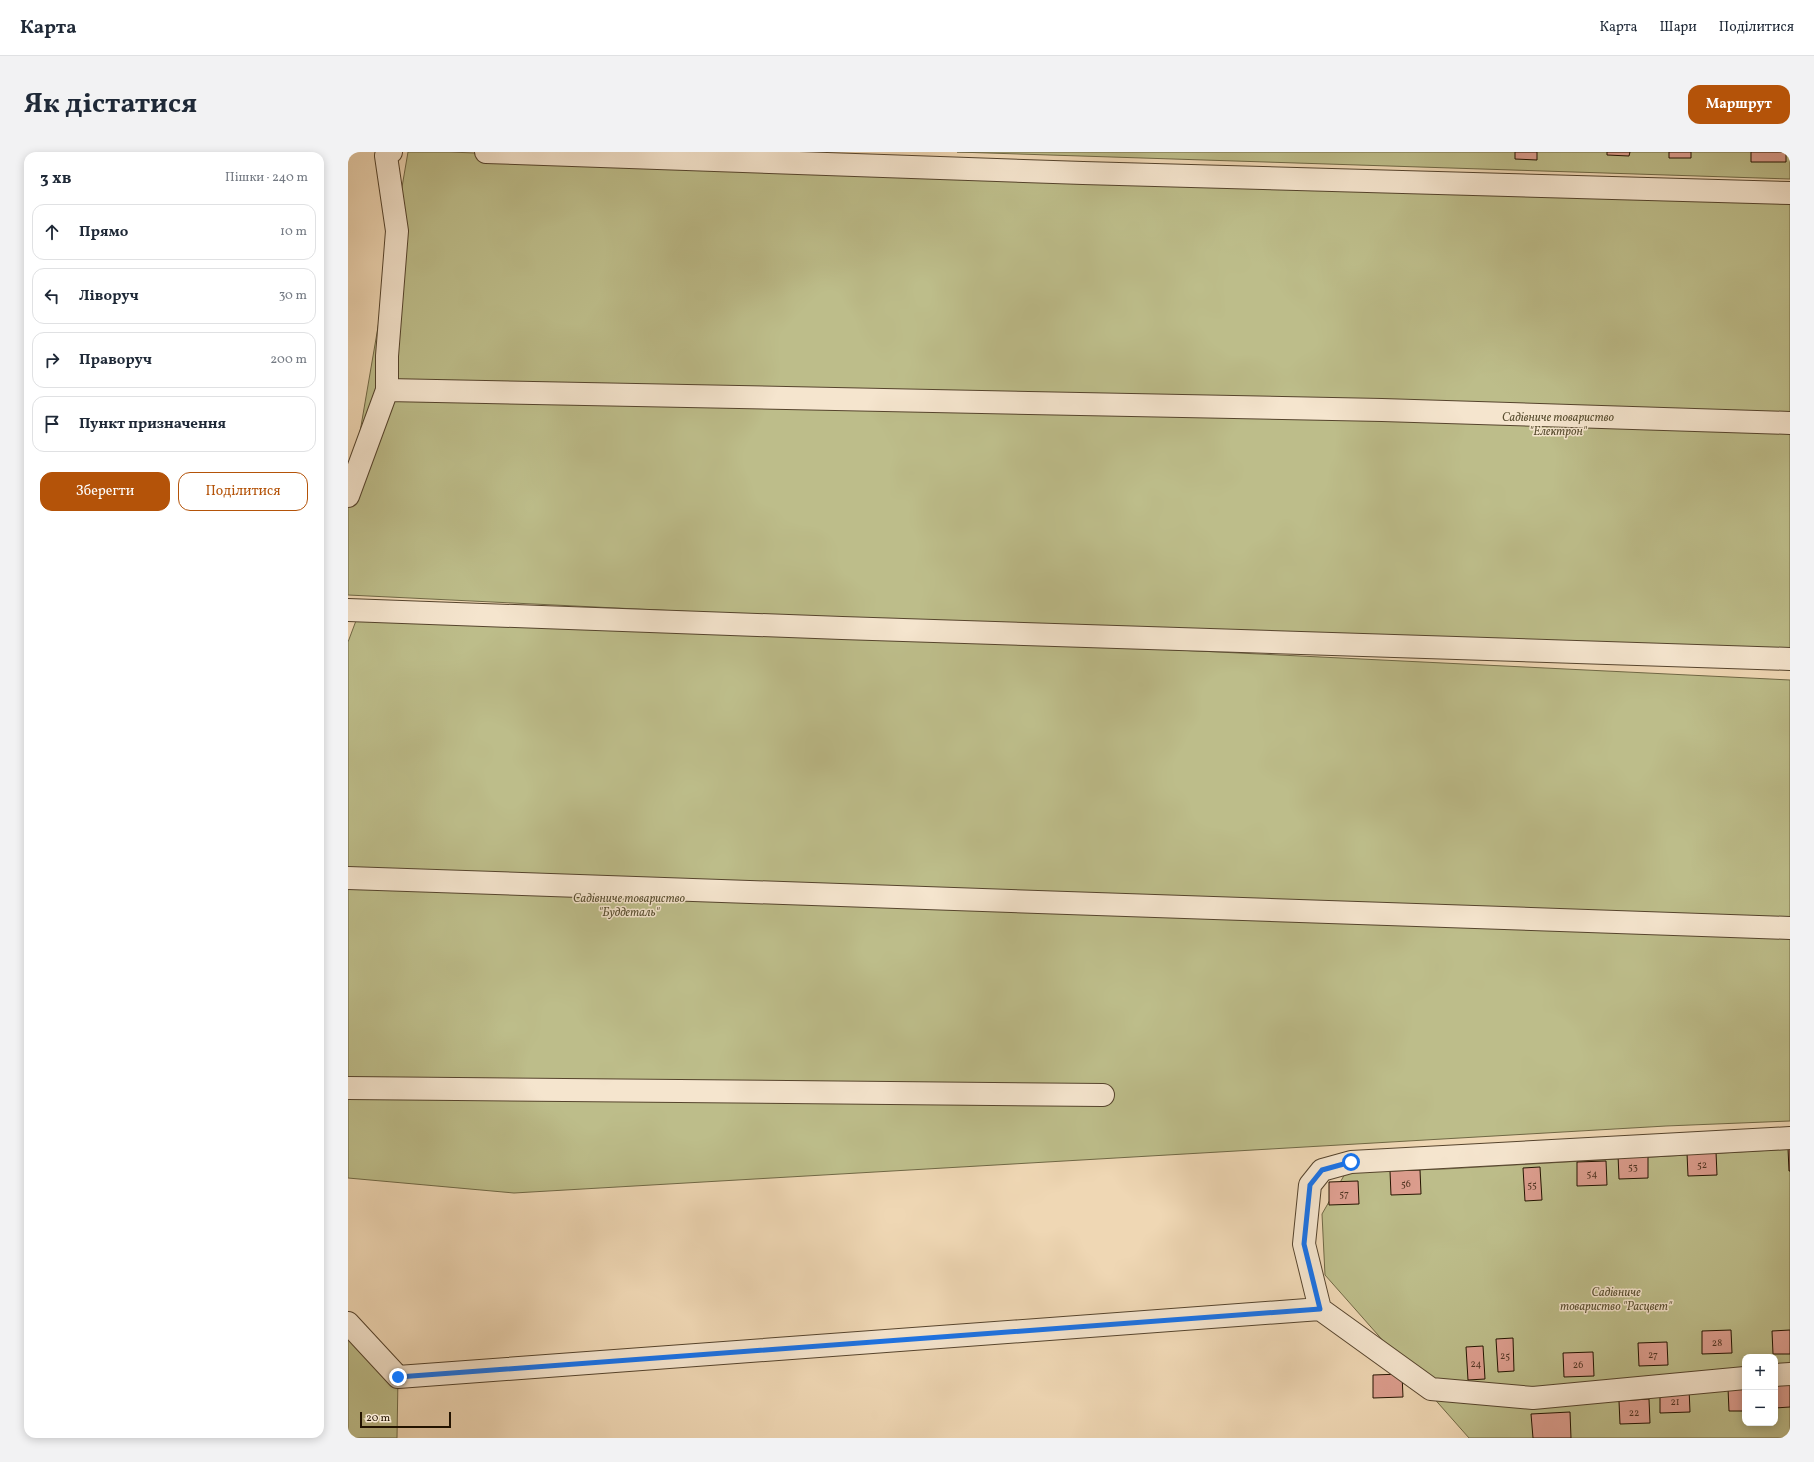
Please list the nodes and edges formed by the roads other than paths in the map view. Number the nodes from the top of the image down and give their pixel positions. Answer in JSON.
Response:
{"nodes":[{"id":1,"x":391,"y":152,"type":"edge"},
{"id":2,"x":486,"y":152,"type":"edge"},
{"id":3,"x":1790,"y":193,"type":"edge"},
{"id":4,"x":387,"y":390,"type":"junction"},
{"id":5,"x":1790,"y":423,"type":"edge"},
{"id":6,"x":348,"y":496,"type":"edge"},
{"id":7,"x":348,"y":610,"type":"edge"},
{"id":8,"x":1790,"y":659,"type":"edge"},
{"id":9,"x":348,"y":878,"type":"edge"},
{"id":10,"x":1790,"y":928,"type":"edge"},
{"id":11,"x":348,"y":1088,"type":"edge"},
{"id":12,"x":1103,"y":1095,"type":"dead end"},
{"id":13,"x":1790,"y":1138,"type":"edge"},
{"id":14,"x":1320,"y":1309,"type":"junction"},
{"id":15,"x":348,"y":1323,"type":"edge"},
{"id":16,"x":1790,"y":1374,"type":"edge"},
{"id":17,"x":1778,"y":1375,"type":"edge"},
{"id":18,"x":1742,"y":1378,"type":"edge"}],
"edges":[{"from":1,"to":4,"type":"lane"},
{"from":2,"to":3,"type":"lane"},
{"from":4,"to":5,"type":"lane"},
{"from":4,"to":6,"type":"lane"},
{"from":7,"to":8,"type":"lane"},
{"from":9,"to":10,"type":"lane"},
{"from":11,"to":12,"type":"lane"},
{"from":13,"to":14,"type":"lane"},
{"from":14,"to":15,"type":"lane"},
{"from":14,"to":18,"type":"lane"},
{"from":16,"to":17,"type":"lane"}]}
